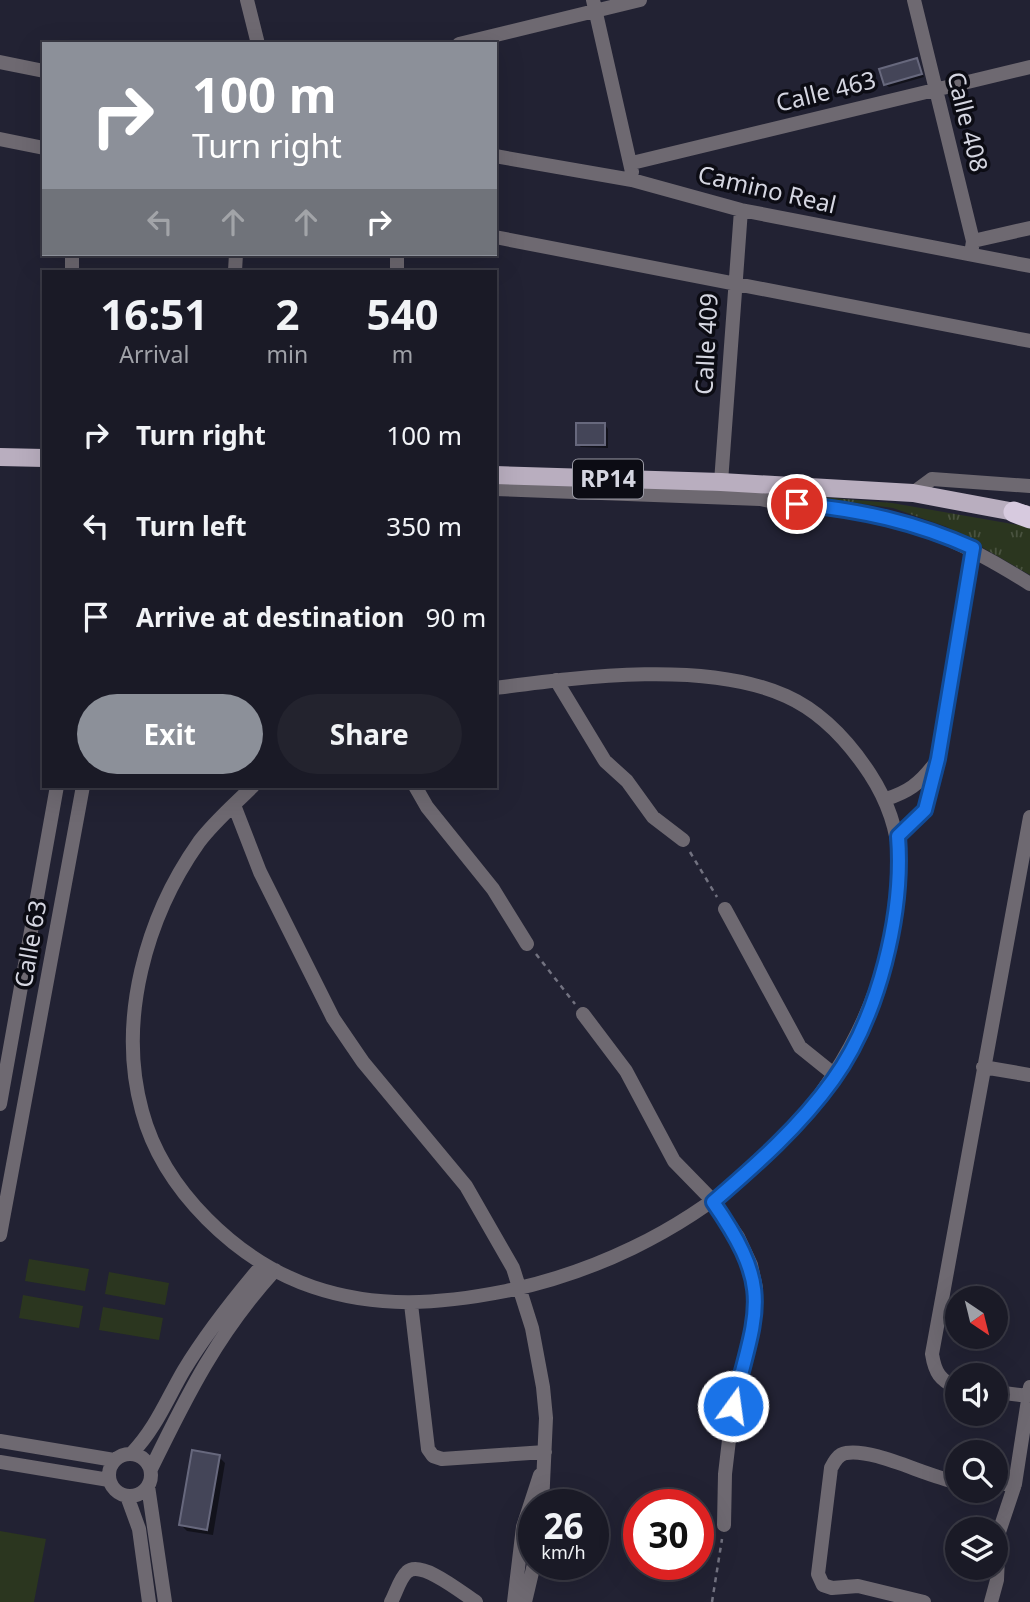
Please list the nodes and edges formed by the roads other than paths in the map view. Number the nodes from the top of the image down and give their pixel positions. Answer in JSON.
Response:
{"nodes":[{"id":1,"x":247,"y":0,"type":"edge"},
{"id":2,"x":640,"y":0,"type":"edge"},
{"id":3,"x":914,"y":0,"type":"edge"},
{"id":4,"x":594,"y":5,"type":"edge"},
{"id":5,"x":258,"y":42,"type":"edge"},
{"id":6,"x":466,"y":42,"type":"edge"},
{"id":7,"x":0,"y":62,"type":"edge"},
{"id":8,"x":1030,"y":66,"type":"edge"},
{"id":9,"x":42,"y":71,"type":"edge"},
{"id":10,"x":936,"y":88,"type":"junction"},
{"id":11,"x":0,"y":139,"type":"edge"},
{"id":12,"x":42,"y":148,"type":"edge"},
{"id":13,"x":497,"y":156,"type":"edge"},
{"id":14,"x":632,"y":163,"type":"junction"},
{"id":15,"x":632,"y":180,"type":"junction"},
{"id":16,"x":741,"y":210,"type":"junction"},
{"id":17,"x":1030,"y":228,"type":"edge"},
{"id":18,"x":497,"y":237,"type":"edge"},
{"id":19,"x":972,"y":248,"type":"junction"},
{"id":20,"x":1030,"y":266,"type":"edge"},
{"id":21,"x":733,"y":285,"type":"junction"},
{"id":22,"x":1030,"y":341,"type":"edge"},
{"id":23,"x":0,"y":457,"type":"edge"},
{"id":24,"x":42,"y":458,"type":"edge"},
{"id":25,"x":497,"y":475,"type":"edge"},
{"id":26,"x":721,"y":482,"type":"junction"},
{"id":27,"x":1030,"y":486,"type":"edge"},
{"id":28,"x":497,"y":489,"type":"edge"},
{"id":29,"x":757,"y":492,"type":"junction"},
{"id":30,"x":913,"y":493,"type":"junction"},
{"id":31,"x":1020,"y":512,"type":"edge"},
{"id":32,"x":973,"y":548,"type":"junction"},
{"id":33,"x":1030,"y":584,"type":"edge"},
{"id":34,"x":556,"y":680,"type":"junction"},
{"id":35,"x":497,"y":688,"type":"edge"},
{"id":36,"x":938,"y":759,"type":"junction"},
{"id":37,"x":57,"y":788,"type":"edge"},
{"id":38,"x":83,"y":788,"type":"edge"},
{"id":39,"x":251,"y":788,"type":"edge"},
{"id":40,"x":416,"y":788,"type":"edge"},
{"id":41,"x":886,"y":799,"type":"junction"},
{"id":42,"x":233,"y":805,"type":"junction"},
{"id":43,"x":1030,"y":817,"type":"edge"},
{"id":44,"x":898,"y":836,"type":"junction"},
{"id":45,"x":683,"y":840,"type":"road end"},
{"id":46,"x":725,"y":909,"type":"road end"},
{"id":47,"x":527,"y":944,"type":"road end"},
{"id":48,"x":583,"y":1014,"type":"road end"},
{"id":49,"x":983,"y":1067,"type":"junction"},
{"id":50,"x":1030,"y":1075,"type":"edge"},
{"id":51,"x":836,"y":1076,"type":"junction"},
{"id":52,"x":0,"y":1104,"type":"edge"},
{"id":53,"x":713,"y":1202,"type":"junction"},
{"id":54,"x":0,"y":1235,"type":"edge"},
{"id":55,"x":269,"y":1267,"type":"junction"},
{"id":56,"x":519,"y":1288,"type":"junction"},
{"id":57,"x":411,"y":1304,"type":"junction"},
{"id":58,"x":945,"y":1382,"type":"edge"},
{"id":59,"x":1029,"y":1391,"type":"edge"},
{"id":60,"x":1008,"y":1392,"type":"edge"},
{"id":61,"x":0,"y":1441,"type":"edge"},
{"id":62,"x":545,"y":1452,"type":"junction"},
{"id":63,"x":132,"y":1453,"type":"junction"},
{"id":64,"x":114,"y":1460,"type":"junction"},
{"id":65,"x":0,"y":1462,"type":"edge"},
{"id":66,"x":544,"y":1468,"type":"junction"},
{"id":67,"x":151,"y":1469,"type":"junction"},
{"id":68,"x":945,"y":1478,"type":"edge"},
{"id":69,"x":109,"y":1480,"type":"junction"},
{"id":70,"x":1008,"y":1484,"type":"edge"},
{"id":71,"x":1015,"y":1484,"type":"junction"},
{"id":72,"x":148,"y":1486,"type":"junction"},
{"id":73,"x":543,"y":1489,"type":"edge"},
{"id":74,"x":127,"y":1496,"type":"junction"},
{"id":75,"x":724,"y":1525,"type":"road end"},
{"id":76,"x":530,"y":1580,"type":"edge"},
{"id":77,"x":149,"y":1602,"type":"edge"},
{"id":78,"x":164,"y":1602,"type":"edge"},
{"id":79,"x":391,"y":1602,"type":"edge"},
{"id":80,"x":476,"y":1602,"type":"edge"},
{"id":81,"x":514,"y":1602,"type":"edge"},
{"id":82,"x":525,"y":1602,"type":"edge"},
{"id":83,"x":924,"y":1602,"type":"edge"},
{"id":84,"x":991,"y":1602,"type":"edge"}],
"edges":[{"from":1,"to":5,"type":"street"},
{"from":2,"to":4,"type":"street"},
{"from":3,"to":10,"type":"street","name":"Calle 408"},
{"from":4,"to":6,"type":"street"},
{"from":4,"to":14,"type":"street"},
{"from":7,"to":9,"type":"street"},
{"from":8,"to":10,"type":"street","name":"Calle 463"},
{"from":10,"to":14,"type":"street","name":"Calle 463"},
{"from":10,"to":19,"type":"street","name":"Calle 408"},
{"from":11,"to":12,"type":"street"},
{"from":13,"to":15,"type":"street","name":"Camino Real"},
{"from":14,"to":15,"type":"street"},
{"from":15,"to":16,"type":"street","name":"Camino Real"},
{"from":16,"to":19,"type":"street","name":"Camino Real"},
{"from":16,"to":21,"type":"street","name":"Calle 409"},
{"from":17,"to":19,"type":"street"},
{"from":18,"to":21,"type":"street"},
{"from":19,"to":20,"type":"street","name":"Camino Real"},
{"from":21,"to":22,"type":"street"},
{"from":21,"to":26,"type":"street","name":"Calle 409"},
{"from":23,"to":24,"type":"main road"},
{"from":25,"to":26,"type":"main road","number":"RP14"},
{"from":26,"to":29,"type":"main road","number":"RP14"},
{"from":27,"to":30,"type":"street"},
{"from":28,"to":29,"type":"street"},
{"from":29,"to":30,"type":"main road","number":"RP14"},
{"from":29,"to":32,"type":"street"},
{"from":30,"to":31,"type":"main road","number":"RP14"},
{"from":32,"to":33,"type":"street"},
{"from":32,"to":36,"type":"street"},
{"from":34,"to":35,"type":"street"},
{"from":34,"to":41,"type":"street"},
{"from":34,"to":45,"type":"street"},
{"from":36,"to":41,"type":"street"},
{"from":36,"to":44,"type":"street"},
{"from":37,"to":52,"type":"street","name":"Calle 63"},
{"from":38,"to":54,"type":"street","name":"Calle 63"},
{"from":39,"to":42,"type":"street"},
{"from":40,"to":47,"type":"street"},
{"from":41,"to":44,"type":"street"},
{"from":42,"to":55,"type":"street"},
{"from":42,"to":56,"type":"street"},
{"from":43,"to":49,"type":"street"},
{"from":44,"to":51,"type":"street"},
{"from":46,"to":51,"type":"street"},
{"from":48,"to":53,"type":"street"},
{"from":49,"to":50,"type":"street"},
{"from":49,"to":58,"type":"street"},
{"from":51,"to":53,"type":"street"},
{"from":53,"to":56,"type":"street"},
{"from":53,"to":75,"type":"street"},
{"from":55,"to":57,"type":"street"},
{"from":55,"to":63,"type":"street"},
{"from":55,"to":67,"type":"street"},
{"from":56,"to":57,"type":"street"},
{"from":56,"to":62,"type":"street"},
{"from":57,"to":62,"type":"street"},
{"from":59,"to":60,"type":"street"},
{"from":59,"to":71,"type":"street"},
{"from":61,"to":64,"type":"street"},
{"from":62,"to":66,"type":"street"},
{"from":63,"to":64,"type":"street"},
{"from":63,"to":67,"type":"street"},
{"from":64,"to":69,"type":"street"},
{"from":65,"to":69,"type":"street"},
{"from":66,"to":73,"type":"street"},
{"from":66,"to":81,"type":"street"},
{"from":67,"to":72,"type":"street"},
{"from":68,"to":83,"type":"street"},
{"from":69,"to":74,"type":"street"},
{"from":70,"to":71,"type":"street"},
{"from":71,"to":84,"type":"street"},
{"from":72,"to":74,"type":"street"},
{"from":72,"to":78,"type":"street"},
{"from":74,"to":77,"type":"street"},
{"from":76,"to":82,"type":"street"},
{"from":79,"to":80,"type":"street"}]}
